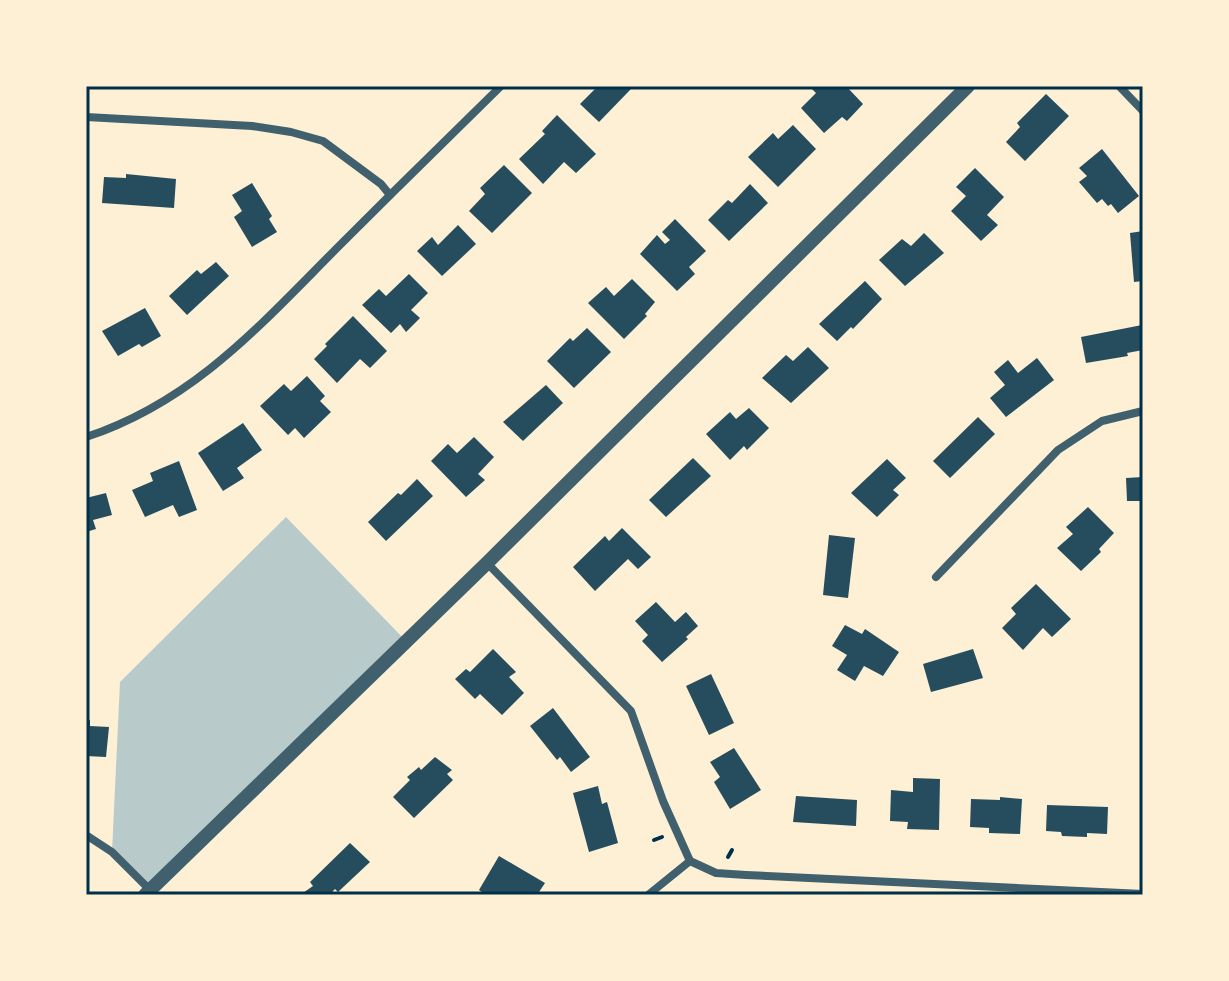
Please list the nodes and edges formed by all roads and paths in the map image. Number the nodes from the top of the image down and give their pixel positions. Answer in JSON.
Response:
{"nodes":[{"id":1,"x":501,"y":86,"type":"edge"},
{"id":2,"x":968,"y":86,"type":"edge"},
{"id":3,"x":1119,"y":86,"type":"edge"},
{"id":4,"x":1143,"y":111,"type":"edge"},
{"id":5,"x":86,"y":117,"type":"edge"},
{"id":6,"x":390,"y":195,"type":"junction"},
{"id":7,"x":1143,"y":411,"type":"edge"},
{"id":8,"x":86,"y":437,"type":"edge"},
{"id":9,"x":487,"y":563,"type":"junction"},
{"id":10,"x":936,"y":577,"type":"dead end"},
{"id":11,"x":86,"y":835,"type":"edge"},
{"id":12,"x":662,"y":837,"type":"dead end"},
{"id":13,"x":654,"y":840,"type":"dead end"},
{"id":14,"x":732,"y":850,"type":"dead end"},
{"id":15,"x":728,"y":857,"type":"dead end"},
{"id":16,"x":690,"y":861,"type":"junction"},
{"id":17,"x":147,"y":892,"type":"edge"},
{"id":18,"x":1143,"y":894,"type":"edge"},
{"id":19,"x":648,"y":895,"type":"edge"}],
"edges":[{"from":1,"to":6,"type":"street"},
{"from":2,"to":9,"type":"street"},
{"from":3,"to":4,"type":"street"},
{"from":5,"to":6,"type":"street"},
{"from":6,"to":8,"type":"street"},
{"from":7,"to":10,"type":"street"},
{"from":9,"to":16,"type":"street"},
{"from":9,"to":17,"type":"street"},
{"from":11,"to":17,"type":"street"},
{"from":12,"to":13,"type":"path"},
{"from":14,"to":15,"type":"path"},
{"from":16,"to":18,"type":"street"},
{"from":16,"to":19,"type":"street"}]}
